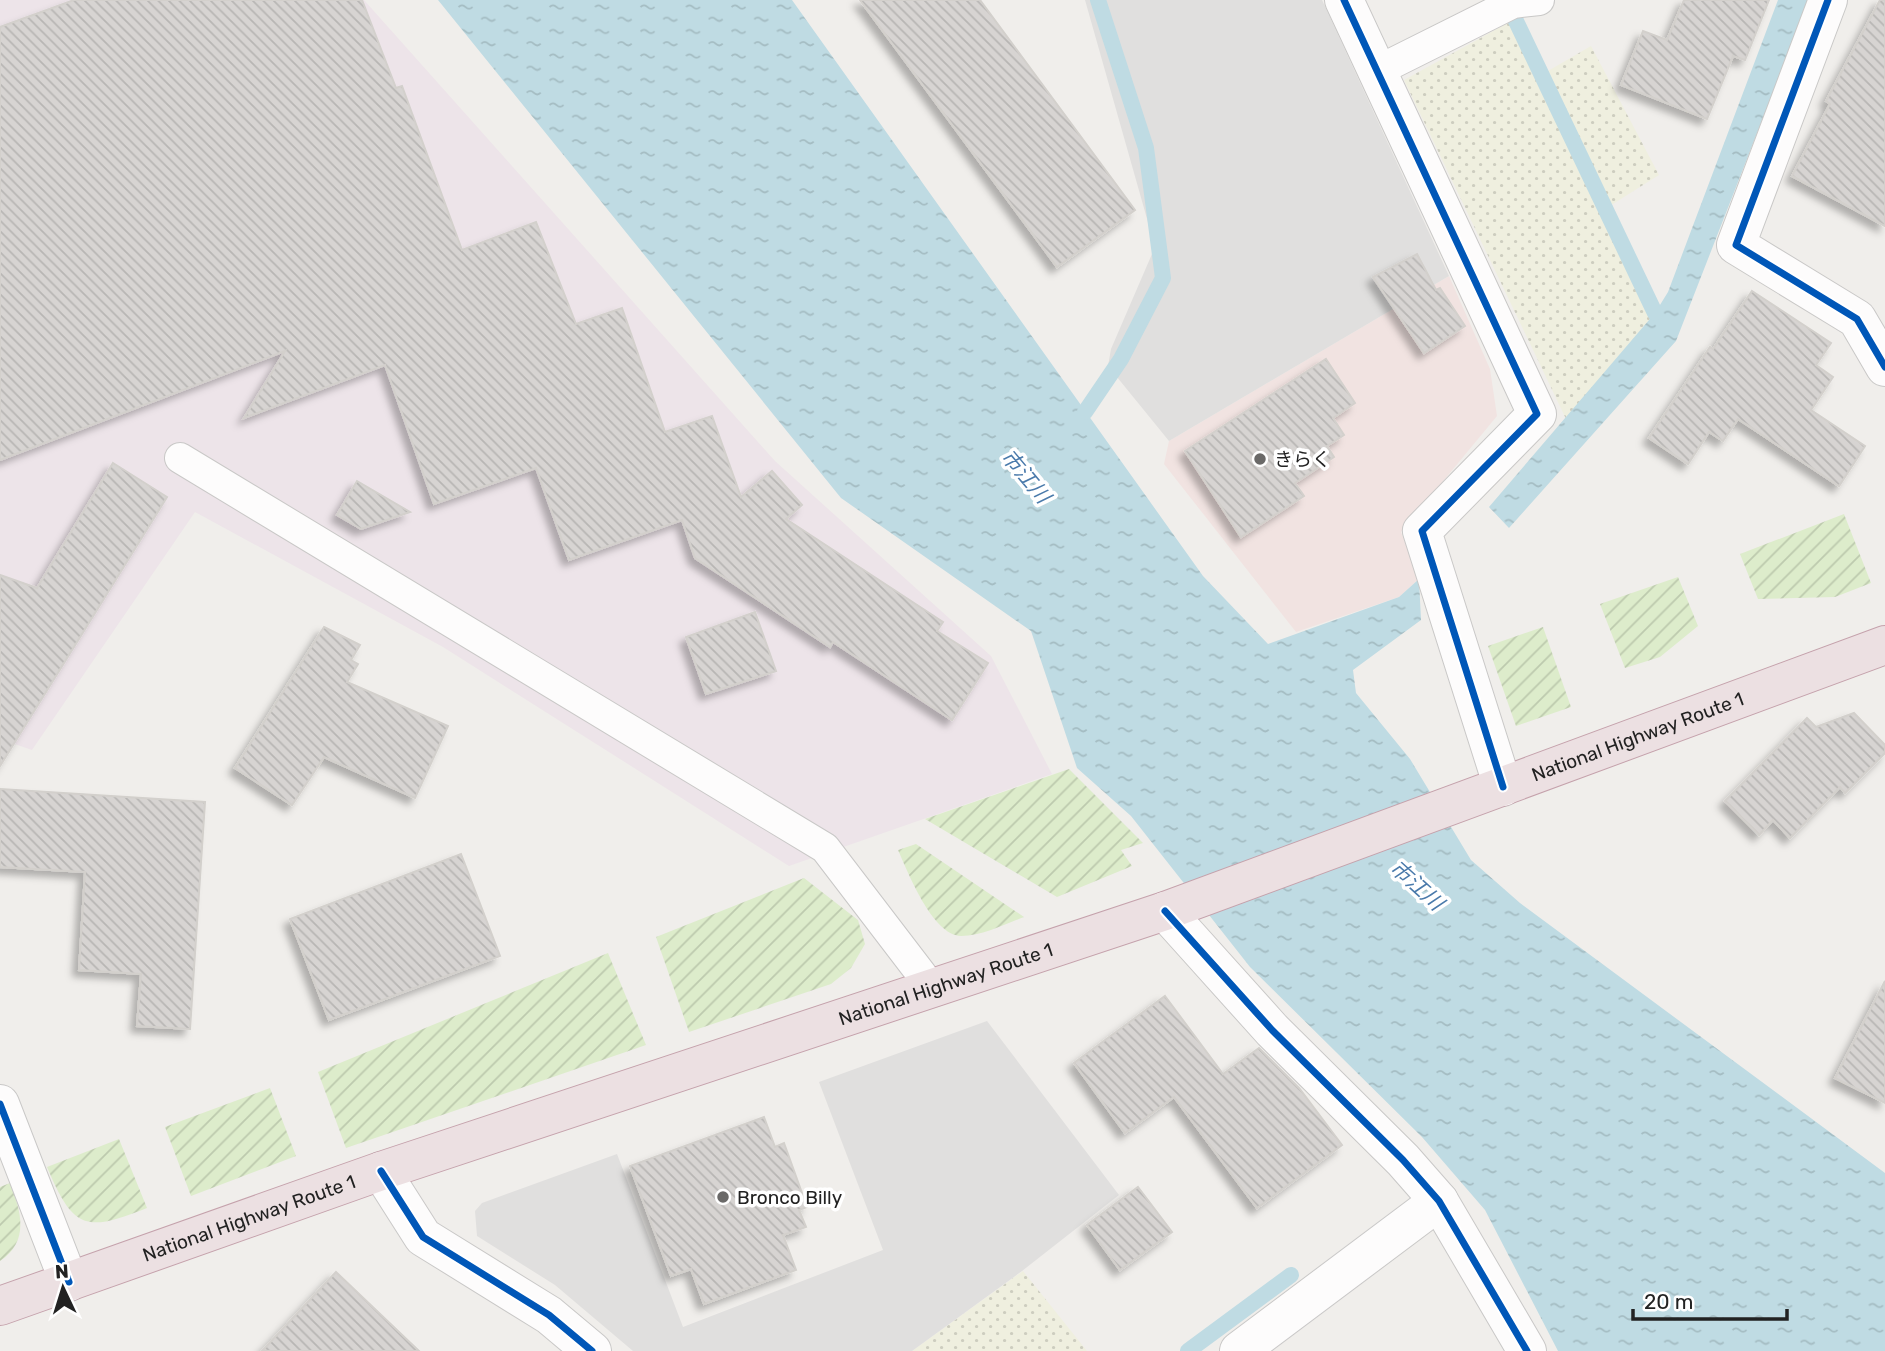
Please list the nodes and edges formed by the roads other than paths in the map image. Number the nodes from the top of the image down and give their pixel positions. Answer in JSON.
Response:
{"nodes":[{"id":1,"x":1344,"y":0,"type":"edge"},
{"id":2,"x":1539,"y":0,"type":"edge"},
{"id":3,"x":1828,"y":0,"type":"edge"},
{"id":4,"x":1377,"y":71,"type":"junction"},
{"id":5,"x":1885,"y":367,"type":"edge"},
{"id":6,"x":180,"y":458,"type":"dead end"},
{"id":7,"x":1885,"y":645,"type":"edge"},
{"id":8,"x":1503,"y":787,"type":"junction"},
{"id":9,"x":1165,"y":911,"type":"junction"},
{"id":10,"x":932,"y":988,"type":"junction"},
{"id":11,"x":0,"y":1104,"type":"edge"},
{"id":12,"x":381,"y":1171,"type":"junction"},
{"id":13,"x":1439,"y":1201,"type":"junction"},
{"id":14,"x":69,"y":1282,"type":"junction"},
{"id":15,"x":0,"y":1306,"type":"edge"},
{"id":16,"x":592,"y":1351,"type":"edge"},
{"id":17,"x":1239,"y":1351,"type":"edge"},
{"id":18,"x":1527,"y":1351,"type":"edge"}],
"edges":[{"from":1,"to":4,"type":"street"},
{"from":2,"to":4,"type":"lane"},
{"from":3,"to":5,"type":"street"},
{"from":4,"to":8,"type":"street"},
{"from":6,"to":10,"type":"lane"},
{"from":7,"to":8,"type":"highway","name":"National Highway Route 1"},
{"from":8,"to":9,"type":"highway","name":"National Highway Route 1"},
{"from":9,"to":10,"type":"highway","name":"National Highway Route 1"},
{"from":9,"to":13,"type":"street"},
{"from":10,"to":12,"type":"highway","name":"National Highway Route 1"},
{"from":11,"to":14,"type":"street"},
{"from":12,"to":14,"type":"highway","name":"National Highway Route 1"},
{"from":12,"to":16,"type":"street"},
{"from":13,"to":17,"type":"street"},
{"from":13,"to":18,"type":"street"},
{"from":14,"to":15,"type":"highway","name":"National Highway Route 1"}]}
